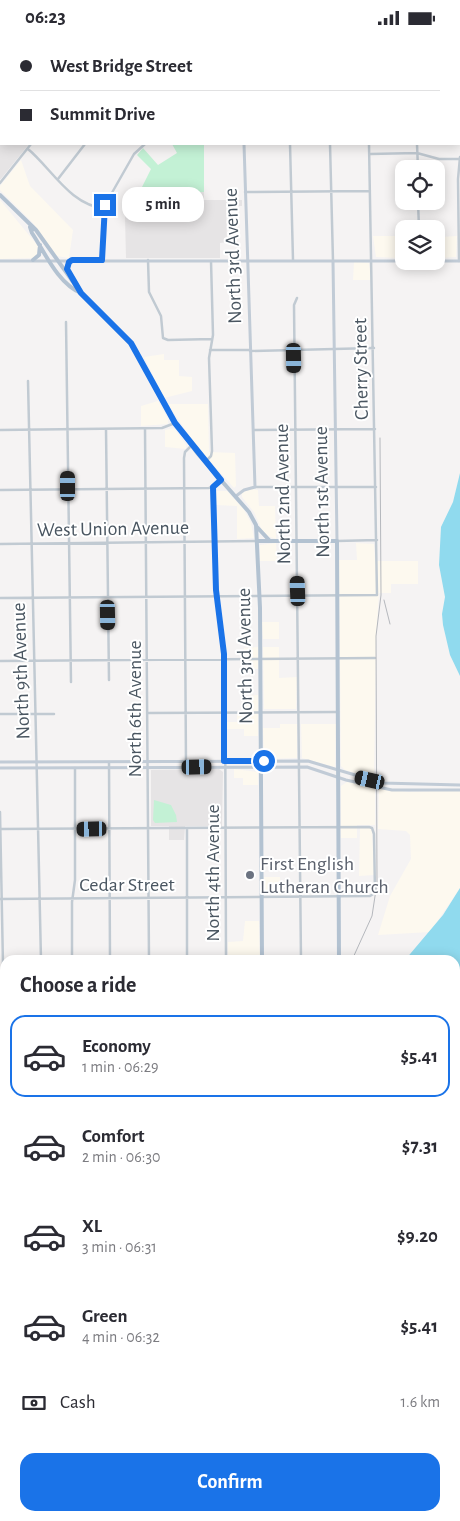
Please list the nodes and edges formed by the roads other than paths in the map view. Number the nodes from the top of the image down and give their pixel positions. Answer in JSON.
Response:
{"nodes":[{"id":1,"x":30,"y":145,"type":"edge"},
{"id":2,"x":84,"y":145,"type":"edge"},
{"id":3,"x":144,"y":145,"type":"edge"},
{"id":4,"x":244,"y":145,"type":"edge"},
{"id":5,"x":290,"y":145,"type":"edge"},
{"id":6,"x":330,"y":145,"type":"edge"},
{"id":7,"x":369,"y":145,"type":"edge"},
{"id":8,"x":417,"y":145,"type":"edge"},
{"id":9,"x":28,"y":149,"type":"junction"},
{"id":10,"x":370,"y":153,"type":"junction"},
{"id":11,"x":417,"y":153,"type":"junction"},
{"id":12,"x":460,"y":158,"type":"edge"},
{"id":13,"x":417,"y":160,"type":"edge"},
{"id":14,"x":459,"y":175,"type":"edge"},
{"id":15,"x":58,"y":179,"type":"junction"},
{"id":16,"x":0,"y":183,"type":"edge"},
{"id":17,"x":331,"y":191,"type":"junction"},
{"id":18,"x":370,"y":191,"type":"junction"},
{"id":19,"x":245,"y":192,"type":"junction"},
{"id":20,"x":291,"y":192,"type":"junction"},
{"id":21,"x":0,"y":195,"type":"edge"},
{"id":22,"x":104,"y":208,"type":"junction"},
{"id":23,"x":30,"y":227,"type":"junction"},
{"id":24,"x":40,"y":245,"type":"junction"},
{"id":25,"x":32,"y":260,"type":"junction"},
{"id":26,"x":49,"y":260,"type":"junction"},
{"id":27,"x":56,"y":260,"type":"junction"},
{"id":28,"x":72,"y":260,"type":"junction"},
{"id":29,"x":102,"y":260,"type":"junction"},
{"id":30,"x":210,"y":260,"type":"junction"},
{"id":31,"x":0,"y":261,"type":"edge"},
{"id":32,"x":148,"y":261,"type":"junction"},
{"id":33,"x":247,"y":261,"type":"junction"},
{"id":34,"x":293,"y":261,"type":"junction"},
{"id":35,"x":333,"y":261,"type":"junction"},
{"id":36,"x":372,"y":261,"type":"junction"},
{"id":37,"x":395,"y":261,"type":"edge"},
{"id":38,"x":445,"y":261,"type":"edge"},
{"id":39,"x":460,"y":261,"type":"edge"},
{"id":40,"x":74,"y":282,"type":"junction"},
{"id":41,"x":81,"y":293,"type":"junction"},
{"id":42,"x":297,"y":298,"type":"dead end"},
{"id":43,"x":66,"y":322,"type":"dead end"},
{"id":44,"x":212,"y":339,"type":"junction"},
{"id":45,"x":374,"y":349,"type":"junction"},
{"id":46,"x":210,"y":350,"type":"junction"},
{"id":47,"x":334,"y":350,"type":"junction"},
{"id":48,"x":250,"y":351,"type":"junction"},
{"id":49,"x":294,"y":351,"type":"junction"},
{"id":50,"x":28,"y":381,"type":"dead end"},
{"id":51,"x":175,"y":423,"type":"junction"},
{"id":52,"x":0,"y":429,"type":"edge"},
{"id":53,"x":29,"y":429,"type":"junction"},
{"id":54,"x":68,"y":429,"type":"junction"},
{"id":55,"x":106,"y":429,"type":"junction"},
{"id":56,"x":145,"y":429,"type":"junction"},
{"id":57,"x":375,"y":429,"type":"junction"},
{"id":58,"x":254,"y":430,"type":"junction"},
{"id":59,"x":295,"y":430,"type":"junction"},
{"id":60,"x":334,"y":430,"type":"junction"},
{"id":61,"x":192,"y":446,"type":"junction"},
{"id":62,"x":205,"y":462,"type":"junction"},
{"id":63,"x":221,"y":480,"type":"junction"},
{"id":64,"x":213,"y":487,"type":"junction"},
{"id":65,"x":255,"y":487,"type":"junction"},
{"id":66,"x":295,"y":487,"type":"junction"},
{"id":67,"x":336,"y":487,"type":"junction"},
{"id":68,"x":376,"y":487,"type":"junction"},
{"id":69,"x":184,"y":488,"type":"junction"},
{"id":70,"x":68,"y":489,"type":"junction"},
{"id":71,"x":107,"y":489,"type":"junction"},
{"id":72,"x":146,"y":489,"type":"junction"},
{"id":73,"x":0,"y":490,"type":"edge"},
{"id":74,"x":30,"y":490,"type":"junction"},
{"id":75,"x":236,"y":496,"type":"junction"},
{"id":76,"x":256,"y":525,"type":"junction"},
{"id":77,"x":257,"y":541,"type":"junction"},
{"id":78,"x":271,"y":541,"type":"junction"},
{"id":79,"x":296,"y":541,"type":"junction"},
{"id":80,"x":337,"y":541,"type":"junction"},
{"id":81,"x":377,"y":541,"type":"junction"},
{"id":82,"x":185,"y":542,"type":"junction"},
{"id":83,"x":215,"y":542,"type":"junction"},
{"id":84,"x":69,"y":543,"type":"junction"},
{"id":85,"x":108,"y":543,"type":"junction"},
{"id":86,"x":146,"y":543,"type":"junction"},
{"id":87,"x":0,"y":544,"type":"edge"},
{"id":88,"x":30,"y":544,"type":"junction"},
{"id":89,"x":298,"y":595,"type":"junction"},
{"id":90,"x":337,"y":595,"type":"junction"},
{"id":91,"x":186,"y":596,"type":"junction"},
{"id":92,"x":217,"y":596,"type":"junction"},
{"id":93,"x":259,"y":596,"type":"junction"},
{"id":94,"x":70,"y":597,"type":"junction"},
{"id":95,"x":108,"y":597,"type":"junction"},
{"id":96,"x":147,"y":597,"type":"junction"},
{"id":97,"x":0,"y":598,"type":"edge"},
{"id":98,"x":31,"y":598,"type":"junction"},
{"id":99,"x":298,"y":658,"type":"junction"},
{"id":100,"x":338,"y":658,"type":"junction"},
{"id":101,"x":375,"y":658,"type":"dead end"},
{"id":102,"x":109,"y":659,"type":"junction"},
{"id":103,"x":148,"y":659,"type":"junction"},
{"id":104,"x":186,"y":659,"type":"junction"},
{"id":105,"x":224,"y":659,"type":"junction"},
{"id":106,"x":260,"y":659,"type":"junction"},
{"id":107,"x":71,"y":660,"type":"junction"},
{"id":108,"x":0,"y":661,"type":"edge"},
{"id":109,"x":33,"y":661,"type":"junction"},
{"id":110,"x":109,"y":680,"type":"dead end"},
{"id":111,"x":71,"y":682,"type":"dead end"},
{"id":112,"x":261,"y":712,"type":"junction"},
{"id":113,"x":299,"y":712,"type":"junction"},
{"id":114,"x":339,"y":712,"type":"junction"},
{"id":115,"x":147,"y":713,"type":"junction"},
{"id":116,"x":186,"y":713,"type":"junction"},
{"id":117,"x":225,"y":713,"type":"junction"},
{"id":118,"x":0,"y":714,"type":"edge"},
{"id":119,"x":34,"y":714,"type":"junction"},
{"id":120,"x":54,"y":714,"type":"dead end"},
{"id":121,"x":186,"y":761,"type":"junction"},
{"id":122,"x":224,"y":761,"type":"junction"},
{"id":123,"x":261,"y":761,"type":"junction"},
{"id":124,"x":300,"y":761,"type":"junction"},
{"id":125,"x":0,"y":762,"type":"edge"},
{"id":126,"x":109,"y":762,"type":"junction"},
{"id":127,"x":148,"y":762,"type":"junction"},
{"id":128,"x":36,"y":763,"type":"junction"},
{"id":129,"x":225,"y":766,"type":"junction"},
{"id":130,"x":75,"y":767,"type":"junction"},
{"id":131,"x":109,"y":767,"type":"junction"},
{"id":132,"x":148,"y":767,"type":"junction"},
{"id":133,"x":186,"y":767,"type":"junction"},
{"id":134,"x":261,"y":767,"type":"junction"},
{"id":135,"x":299,"y":767,"type":"junction"},
{"id":136,"x":0,"y":768,"type":"edge"},
{"id":137,"x":36,"y":768,"type":"junction"},
{"id":138,"x":339,"y":772,"type":"junction"},
{"id":139,"x":339,"y":778,"type":"junction"},
{"id":140,"x":460,"y":785,"type":"edge"},
{"id":141,"x":460,"y":789,"type":"edge"},
{"id":142,"x":0,"y":812,"type":"edge"},
{"id":143,"x":339,"y":827,"type":"junction"},
{"id":144,"x":225,"y":828,"type":"junction"},
{"id":145,"x":261,"y":828,"type":"junction"},
{"id":146,"x":300,"y":828,"type":"junction"},
{"id":147,"x":0,"y":829,"type":"edge"},
{"id":148,"x":38,"y":829,"type":"junction"},
{"id":149,"x":75,"y":829,"type":"junction"},
{"id":150,"x":110,"y":829,"type":"junction"},
{"id":151,"x":148,"y":829,"type":"junction"},
{"id":152,"x":187,"y":829,"type":"junction"},
{"id":153,"x":0,"y":855,"type":"edge"},
{"id":154,"x":226,"y":897,"type":"junction"},
{"id":155,"x":262,"y":897,"type":"junction"},
{"id":156,"x":300,"y":897,"type":"junction"},
{"id":157,"x":339,"y":897,"type":"junction"},
{"id":158,"x":73,"y":898,"type":"junction"},
{"id":159,"x":110,"y":898,"type":"junction"},
{"id":160,"x":149,"y":898,"type":"junction"},
{"id":161,"x":187,"y":898,"type":"junction"},
{"id":162,"x":1,"y":899,"type":"edge"},
{"id":163,"x":40,"y":899,"type":"junction"},
{"id":164,"x":4,"y":955,"type":"edge"},
{"id":165,"x":41,"y":955,"type":"edge"},
{"id":166,"x":72,"y":955,"type":"edge"},
{"id":167,"x":110,"y":955,"type":"edge"},
{"id":168,"x":149,"y":955,"type":"edge"},
{"id":169,"x":187,"y":955,"type":"edge"},
{"id":170,"x":226,"y":955,"type":"edge"},
{"id":171,"x":262,"y":955,"type":"edge"},
{"id":172,"x":301,"y":955,"type":"edge"},
{"id":173,"x":339,"y":955,"type":"edge"}],
"edges":[{"from":1,"to":9,"type":"street"},
{"from":2,"to":15,"type":"street"},
{"from":3,"to":22,"type":"street"},
{"from":4,"to":19,"type":"street","name":"North 3rd Avenue"},
{"from":5,"to":20,"type":"street"},
{"from":6,"to":17,"type":"street","name":"North 1st Avenue"},
{"from":7,"to":10,"type":"street","name":"Cherry Street"},
{"from":8,"to":11,"type":"street"},
{"from":9,"to":15,"type":"street"},
{"from":9,"to":16,"type":"street"},
{"from":10,"to":11,"type":"street"},
{"from":10,"to":18,"type":"street","name":"Cherry Street"},
{"from":11,"to":12,"type":"street"},
{"from":11,"to":13,"type":"street"},
{"from":12,"to":14,"type":"street"},
{"from":14,"to":39,"type":"street"},
{"from":15,"to":22,"type":"street"},
{"from":17,"to":18,"type":"street"},
{"from":17,"to":20,"type":"street"},
{"from":17,"to":35,"type":"street","name":"North 1st Avenue"},
{"from":18,"to":36,"type":"street","name":"Cherry Street"},
{"from":19,"to":20,"type":"street"},
{"from":19,"to":33,"type":"street","name":"North 3rd Avenue"},
{"from":20,"to":34,"type":"street"},
{"from":21,"to":23,"type":"main road"},
{"from":22,"to":29,"type":"street"},
{"from":23,"to":24,"type":"main road"},
{"from":23,"to":27,"type":"main road"},
{"from":24,"to":25,"type":"main road"},
{"from":24,"to":26,"type":"main road"},
{"from":25,"to":26,"type":"street"},
{"from":25,"to":31,"type":"street"},
{"from":26,"to":27,"type":"street"},
{"from":26,"to":41,"type":"main road"},
{"from":27,"to":28,"type":"street"},
{"from":27,"to":40,"type":"main road"},
{"from":28,"to":29,"type":"street"},
{"from":28,"to":40,"type":"main road"},
{"from":29,"to":32,"type":"street"},
{"from":30,"to":32,"type":"street"},
{"from":30,"to":33,"type":"street"},
{"from":30,"to":44,"type":"street"},
{"from":32,"to":44,"type":"street"},
{"from":33,"to":34,"type":"street"},
{"from":33,"to":48,"type":"street","name":"North 3rd Avenue"},
{"from":34,"to":35,"type":"street"},
{"from":35,"to":36,"type":"street"},
{"from":35,"to":47,"type":"street","name":"North 1st Avenue"},
{"from":36,"to":37,"type":"street"},
{"from":36,"to":45,"type":"street","name":"Cherry Street"},
{"from":38,"to":39,"type":"street"},
{"from":40,"to":41,"type":"main road"},
{"from":41,"to":51,"type":"main road"},
{"from":42,"to":49,"type":"street","name":"North 2nd Avenue"},
{"from":43,"to":54,"type":"street"},
{"from":44,"to":46,"type":"street"},
{"from":45,"to":47,"type":"street"},
{"from":45,"to":57,"type":"street","name":"Cherry Street"},
{"from":46,"to":48,"type":"street"},
{"from":46,"to":62,"type":"street"},
{"from":47,"to":49,"type":"street"},
{"from":47,"to":60,"type":"street","name":"North 1st Avenue"},
{"from":48,"to":49,"type":"street"},
{"from":48,"to":58,"type":"street","name":"North 3rd Avenue"},
{"from":49,"to":59,"type":"street","name":"North 2nd Avenue"},
{"from":50,"to":53,"type":"street","name":"North 9th Avenue"},
{"from":51,"to":56,"type":"street"},
{"from":51,"to":61,"type":"main road"},
{"from":52,"to":53,"type":"street"},
{"from":53,"to":54,"type":"street"},
{"from":53,"to":74,"type":"street","name":"North 9th Avenue"},
{"from":54,"to":55,"type":"street"},
{"from":54,"to":70,"type":"street"},
{"from":55,"to":56,"type":"street"},
{"from":55,"to":71,"type":"street"},
{"from":56,"to":72,"type":"street","name":"North 6th Avenue"},
{"from":57,"to":60,"type":"street"},
{"from":57,"to":68,"type":"street","name":"Cherry Street"},
{"from":58,"to":59,"type":"street"},
{"from":58,"to":65,"type":"street","name":"North 3rd Avenue"},
{"from":59,"to":60,"type":"street"},
{"from":59,"to":66,"type":"street","name":"North 2nd Avenue"},
{"from":60,"to":67,"type":"street","name":"North 1st Avenue"},
{"from":61,"to":62,"type":"main road"},
{"from":61,"to":69,"type":"street"},
{"from":62,"to":63,"type":"main road"},
{"from":63,"to":64,"type":"street"},
{"from":63,"to":75,"type":"main road"},
{"from":64,"to":69,"type":"street"},
{"from":64,"to":83,"type":"street","name":"North 4th Avenue"},
{"from":65,"to":66,"type":"street"},
{"from":65,"to":75,"type":"street"},
{"from":66,"to":67,"type":"street"},
{"from":66,"to":79,"type":"street","name":"North 2nd Avenue"},
{"from":67,"to":68,"type":"street"},
{"from":67,"to":80,"type":"street","name":"North 1st Avenue"},
{"from":68,"to":81,"type":"street","name":"Cherry Street"},
{"from":69,"to":72,"type":"street"},
{"from":69,"to":82,"type":"street"},
{"from":70,"to":71,"type":"street"},
{"from":70,"to":74,"type":"street"},
{"from":70,"to":84,"type":"street"},
{"from":71,"to":72,"type":"street"},
{"from":71,"to":85,"type":"street"},
{"from":72,"to":86,"type":"street","name":"North 6th Avenue"},
{"from":73,"to":74,"type":"street"},
{"from":74,"to":88,"type":"street","name":"North 9th Avenue"},
{"from":75,"to":76,"type":"main road"},
{"from":76,"to":77,"type":"main road","name":"North 3rd Avenue"},
{"from":76,"to":78,"type":"main road"},
{"from":77,"to":78,"type":"main road"},
{"from":77,"to":83,"type":"street","name":"West Union Avenue"},
{"from":77,"to":93,"type":"main road","name":"North 3rd Avenue"},
{"from":78,"to":79,"type":"main road"},
{"from":79,"to":80,"type":"main road"},
{"from":79,"to":89,"type":"street","name":"North 2nd Avenue"},
{"from":80,"to":81,"type":"street"},
{"from":80,"to":90,"type":"main road","name":"North 1st Avenue"},
{"from":81,"to":90,"type":"street","name":"Cherry Street"},
{"from":82,"to":83,"type":"street","name":"West Union Avenue"},
{"from":82,"to":86,"type":"street","name":"West Union Avenue"},
{"from":82,"to":91,"type":"street"},
{"from":83,"to":92,"type":"street","name":"North 4th Avenue"},
{"from":84,"to":85,"type":"street","name":"West Union Avenue"},
{"from":84,"to":88,"type":"street","name":"West Union Avenue"},
{"from":84,"to":94,"type":"street"},
{"from":85,"to":86,"type":"street","name":"West Union Avenue"},
{"from":85,"to":95,"type":"street"},
{"from":86,"to":96,"type":"street","name":"North 6th Avenue"},
{"from":87,"to":88,"type":"street","name":"West Union Avenue"},
{"from":88,"to":98,"type":"street","name":"North 9th Avenue"},
{"from":89,"to":90,"type":"street"},
{"from":89,"to":93,"type":"street"},
{"from":89,"to":99,"type":"street","name":"North 2nd Avenue"},
{"from":90,"to":100,"type":"main road","name":"North 1st Avenue"},
{"from":91,"to":92,"type":"street"},
{"from":91,"to":96,"type":"street"},
{"from":91,"to":104,"type":"street"},
{"from":92,"to":93,"type":"street"},
{"from":92,"to":105,"type":"street","name":"North 4th Avenue"},
{"from":93,"to":106,"type":"main road","name":"North 3rd Avenue"},
{"from":94,"to":95,"type":"street"},
{"from":94,"to":98,"type":"street"},
{"from":94,"to":107,"type":"street"},
{"from":95,"to":96,"type":"street"},
{"from":95,"to":102,"type":"street"},
{"from":96,"to":103,"type":"street","name":"North 6th Avenue"},
{"from":97,"to":98,"type":"street"},
{"from":98,"to":109,"type":"street","name":"North 9th Avenue"},
{"from":99,"to":100,"type":"street"},
{"from":99,"to":106,"type":"street"},
{"from":99,"to":113,"type":"street","name":"North 2nd Avenue"},
{"from":100,"to":101,"type":"street"},
{"from":100,"to":114,"type":"main road","name":"North 1st Avenue"},
{"from":102,"to":103,"type":"street"},
{"from":102,"to":107,"type":"street"},
{"from":102,"to":110,"type":"street"},
{"from":103,"to":104,"type":"street"},
{"from":103,"to":115,"type":"street","name":"North 6th Avenue"},
{"from":104,"to":105,"type":"street"},
{"from":104,"to":116,"type":"street"},
{"from":105,"to":106,"type":"street"},
{"from":105,"to":117,"type":"street","name":"North 4th Avenue"},
{"from":106,"to":112,"type":"main road","name":"North 3rd Avenue"},
{"from":107,"to":109,"type":"street"},
{"from":107,"to":111,"type":"street"},
{"from":108,"to":109,"type":"street"},
{"from":109,"to":119,"type":"street","name":"North 9th Avenue"},
{"from":112,"to":113,"type":"street"},
{"from":112,"to":117,"type":"street"},
{"from":112,"to":123,"type":"main road","name":"North 3rd Avenue"},
{"from":113,"to":114,"type":"street"},
{"from":113,"to":124,"type":"street","name":"North 2nd Avenue"},
{"from":114,"to":138,"type":"main road","name":"North 1st Avenue"},
{"from":115,"to":116,"type":"street"},
{"from":115,"to":127,"type":"street","name":"North 6th Avenue"},
{"from":116,"to":117,"type":"street"},
{"from":116,"to":121,"type":"street"},
{"from":117,"to":122,"type":"street","name":"North 4th Avenue"},
{"from":118,"to":119,"type":"street"},
{"from":119,"to":120,"type":"street"},
{"from":119,"to":128,"type":"street","name":"North 9th Avenue"},
{"from":121,"to":122,"type":"street"},
{"from":121,"to":127,"type":"street"},
{"from":121,"to":133,"type":"street"},
{"from":122,"to":123,"type":"street"},
{"from":122,"to":129,"type":"street","name":"North 4th Avenue"},
{"from":123,"to":124,"type":"street"},
{"from":123,"to":134,"type":"main road","name":"North 3rd Avenue"},
{"from":124,"to":135,"type":"street","name":"North 2nd Avenue"},
{"from":124,"to":138,"type":"street"},
{"from":125,"to":128,"type":"street"},
{"from":126,"to":127,"type":"street"},
{"from":126,"to":128,"type":"street"},
{"from":126,"to":131,"type":"street"},
{"from":127,"to":132,"type":"street","name":"North 6th Avenue"},
{"from":128,"to":137,"type":"street","name":"North 9th Avenue"},
{"from":129,"to":133,"type":"street"},
{"from":129,"to":134,"type":"street"},
{"from":129,"to":144,"type":"street","name":"North 4th Avenue"},
{"from":130,"to":131,"type":"street"},
{"from":130,"to":137,"type":"street"},
{"from":130,"to":149,"type":"street"},
{"from":131,"to":132,"type":"street"},
{"from":131,"to":150,"type":"street"},
{"from":132,"to":133,"type":"street"},
{"from":132,"to":151,"type":"street","name":"North 6th Avenue"},
{"from":134,"to":135,"type":"street"},
{"from":134,"to":145,"type":"main road","name":"North 3rd Avenue"},
{"from":135,"to":139,"type":"street"},
{"from":135,"to":146,"type":"street","name":"North 2nd Avenue"},
{"from":136,"to":137,"type":"street"},
{"from":137,"to":148,"type":"street","name":"North 9th Avenue"},
{"from":138,"to":139,"type":"main road","name":"North 1st Avenue"},
{"from":138,"to":140,"type":"street"},
{"from":139,"to":141,"type":"street"},
{"from":139,"to":143,"type":"main road","name":"North 1st Avenue"},
{"from":142,"to":147,"type":"street"},
{"from":143,"to":146,"type":"street"},
{"from":143,"to":157,"type":"main road","name":"North 1st Avenue"},
{"from":143,"to":157,"type":"street","name":"Cedar Street"},
{"from":144,"to":145,"type":"street"},
{"from":144,"to":152,"type":"street"},
{"from":144,"to":154,"type":"street","name":"North 4th Avenue"},
{"from":145,"to":146,"type":"street"},
{"from":145,"to":155,"type":"main road","name":"North 3rd Avenue"},
{"from":146,"to":156,"type":"street","name":"North 2nd Avenue"},
{"from":147,"to":148,"type":"street"},
{"from":147,"to":153,"type":"street"},
{"from":148,"to":149,"type":"street"},
{"from":148,"to":163,"type":"street","name":"North 9th Avenue"},
{"from":149,"to":150,"type":"street"},
{"from":149,"to":158,"type":"street"},
{"from":150,"to":151,"type":"street"},
{"from":150,"to":159,"type":"street"},
{"from":151,"to":152,"type":"street"},
{"from":151,"to":160,"type":"street","name":"North 6th Avenue"},
{"from":152,"to":161,"type":"street"},
{"from":153,"to":162,"type":"street"},
{"from":154,"to":155,"type":"street","name":"Cedar Street"},
{"from":154,"to":161,"type":"street","name":"Cedar Street"},
{"from":154,"to":170,"type":"street","name":"North 4th Avenue"},
{"from":155,"to":156,"type":"street","name":"Cedar Street"},
{"from":155,"to":171,"type":"main road","name":"North 3rd Avenue"},
{"from":156,"to":157,"type":"street","name":"Cedar Street"},
{"from":156,"to":172,"type":"street","name":"North 2nd Avenue"},
{"from":157,"to":173,"type":"main road","name":"North 1st Avenue"},
{"from":158,"to":159,"type":"street","name":"Cedar Street"},
{"from":158,"to":163,"type":"street","name":"Cedar Street"},
{"from":158,"to":166,"type":"street"},
{"from":159,"to":160,"type":"street","name":"Cedar Street"},
{"from":159,"to":167,"type":"street"},
{"from":160,"to":161,"type":"street","name":"Cedar Street"},
{"from":160,"to":168,"type":"street","name":"North 6th Avenue"},
{"from":161,"to":169,"type":"street"},
{"from":162,"to":163,"type":"street","name":"Cedar Street"},
{"from":162,"to":164,"type":"street"},
{"from":163,"to":165,"type":"street","name":"North 9th Avenue"}]}
